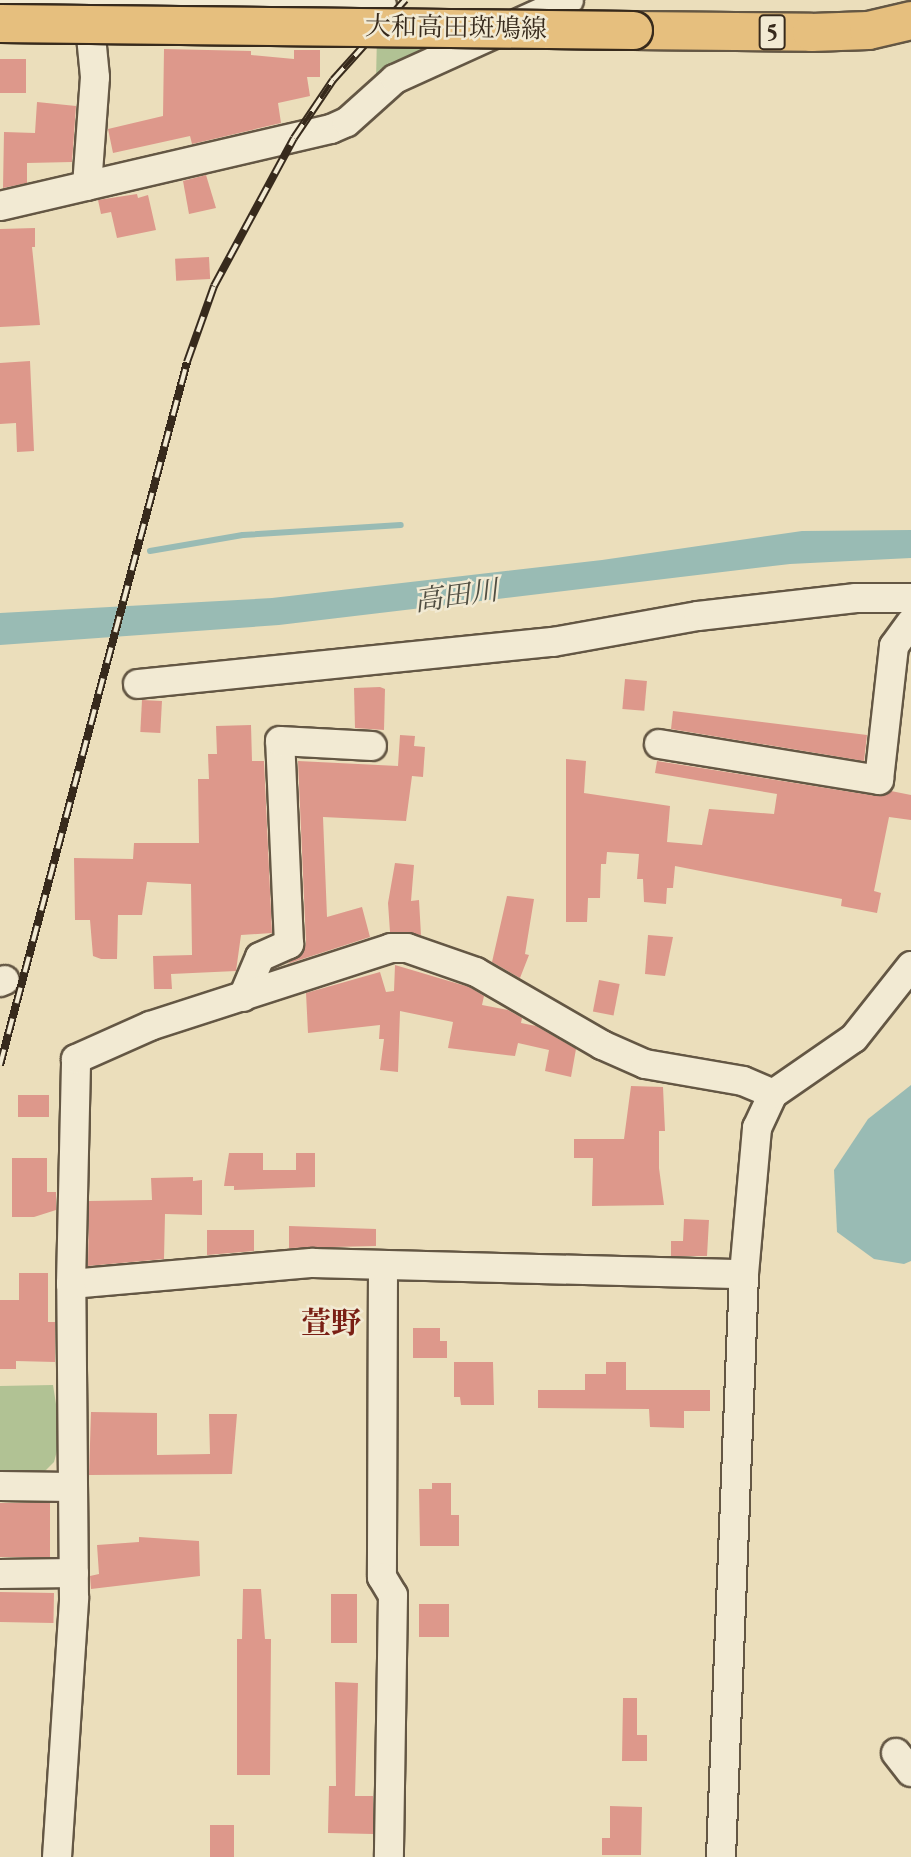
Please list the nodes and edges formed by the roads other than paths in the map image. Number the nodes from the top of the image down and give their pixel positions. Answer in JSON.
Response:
{"nodes":[{"id":1,"x":569,"y":0,"type":"edge"},
{"id":2,"x":88,"y":2,"type":"edge"},
{"id":3,"x":0,"y":5,"type":"edge"},
{"id":4,"x":307,"y":5,"type":"junction"},
{"id":5,"x":382,"y":6,"type":"dead end"},
{"id":6,"x":911,"y":20,"type":"edge"},
{"id":7,"x":0,"y":23,"type":"edge"},
{"id":8,"x":0,"y":41,"type":"edge"},
{"id":9,"x":93,"y":41,"type":"junction"},
{"id":10,"x":306,"y":44,"type":"junction"},
{"id":11,"x":343,"y":44,"type":"dead end"},
{"id":12,"x":87,"y":186,"type":"junction"},
{"id":13,"x":0,"y":206,"type":"edge"},
{"id":14,"x":911,"y":598,"type":"edge"},
{"id":15,"x":911,"y":622,"type":"edge"},
{"id":16,"x":138,"y":684,"type":"dead end"},
{"id":17,"x":659,"y":744,"type":"dead end"},
{"id":18,"x":372,"y":746,"type":"dead end"},
{"id":19,"x":911,"y":966,"type":"edge"},
{"id":20,"x":243,"y":997,"type":"junction"},
{"id":21,"x":773,"y":1094,"type":"junction"},
{"id":22,"x":383,"y":1267,"type":"junction"},
{"id":23,"x":744,"y":1274,"type":"junction"},
{"id":24,"x":71,"y":1284,"type":"junction"},
{"id":25,"x":0,"y":1486,"type":"edge"},
{"id":26,"x":71,"y":1487,"type":"junction"},
{"id":27,"x":74,"y":1573,"type":"junction"},
{"id":28,"x":0,"y":1574,"type":"edge"},
{"id":29,"x":58,"y":1857,"type":"edge"},
{"id":30,"x":389,"y":1857,"type":"edge"},
{"id":31,"x":720,"y":1857,"type":"edge"}],
"edges":[{"from":1,"to":12,"type":"street"},
{"from":2,"to":3,"type":"street"},
{"from":2,"to":4,"type":"street"},
{"from":2,"to":9,"type":"street"},
{"from":4,"to":5,"type":"street"},
{"from":4,"to":10,"type":"street"},
{"from":6,"to":7,"type":"main road","name":"大和高田斑鳩線","number":"5","bridge":true},
{"from":8,"to":9,"type":"street"},
{"from":9,"to":10,"type":"street"},
{"from":9,"to":12,"type":"street"},
{"from":10,"to":11,"type":"street"},
{"from":12,"to":13,"type":"street"},
{"from":14,"to":16,"type":"street"},
{"from":15,"to":17,"type":"street"},
{"from":18,"to":20,"type":"street"},
{"from":19,"to":21,"type":"street"},
{"from":20,"to":21,"type":"street"},
{"from":20,"to":24,"type":"street"},
{"from":21,"to":23,"type":"street"},
{"from":22,"to":23,"type":"street"},
{"from":22,"to":24,"type":"street"},
{"from":22,"to":30,"type":"street"},
{"from":23,"to":31,"type":"street"},
{"from":24,"to":26,"type":"street"},
{"from":25,"to":26,"type":"street"},
{"from":26,"to":27,"type":"street"},
{"from":27,"to":28,"type":"street"},
{"from":27,"to":29,"type":"street"}]}
